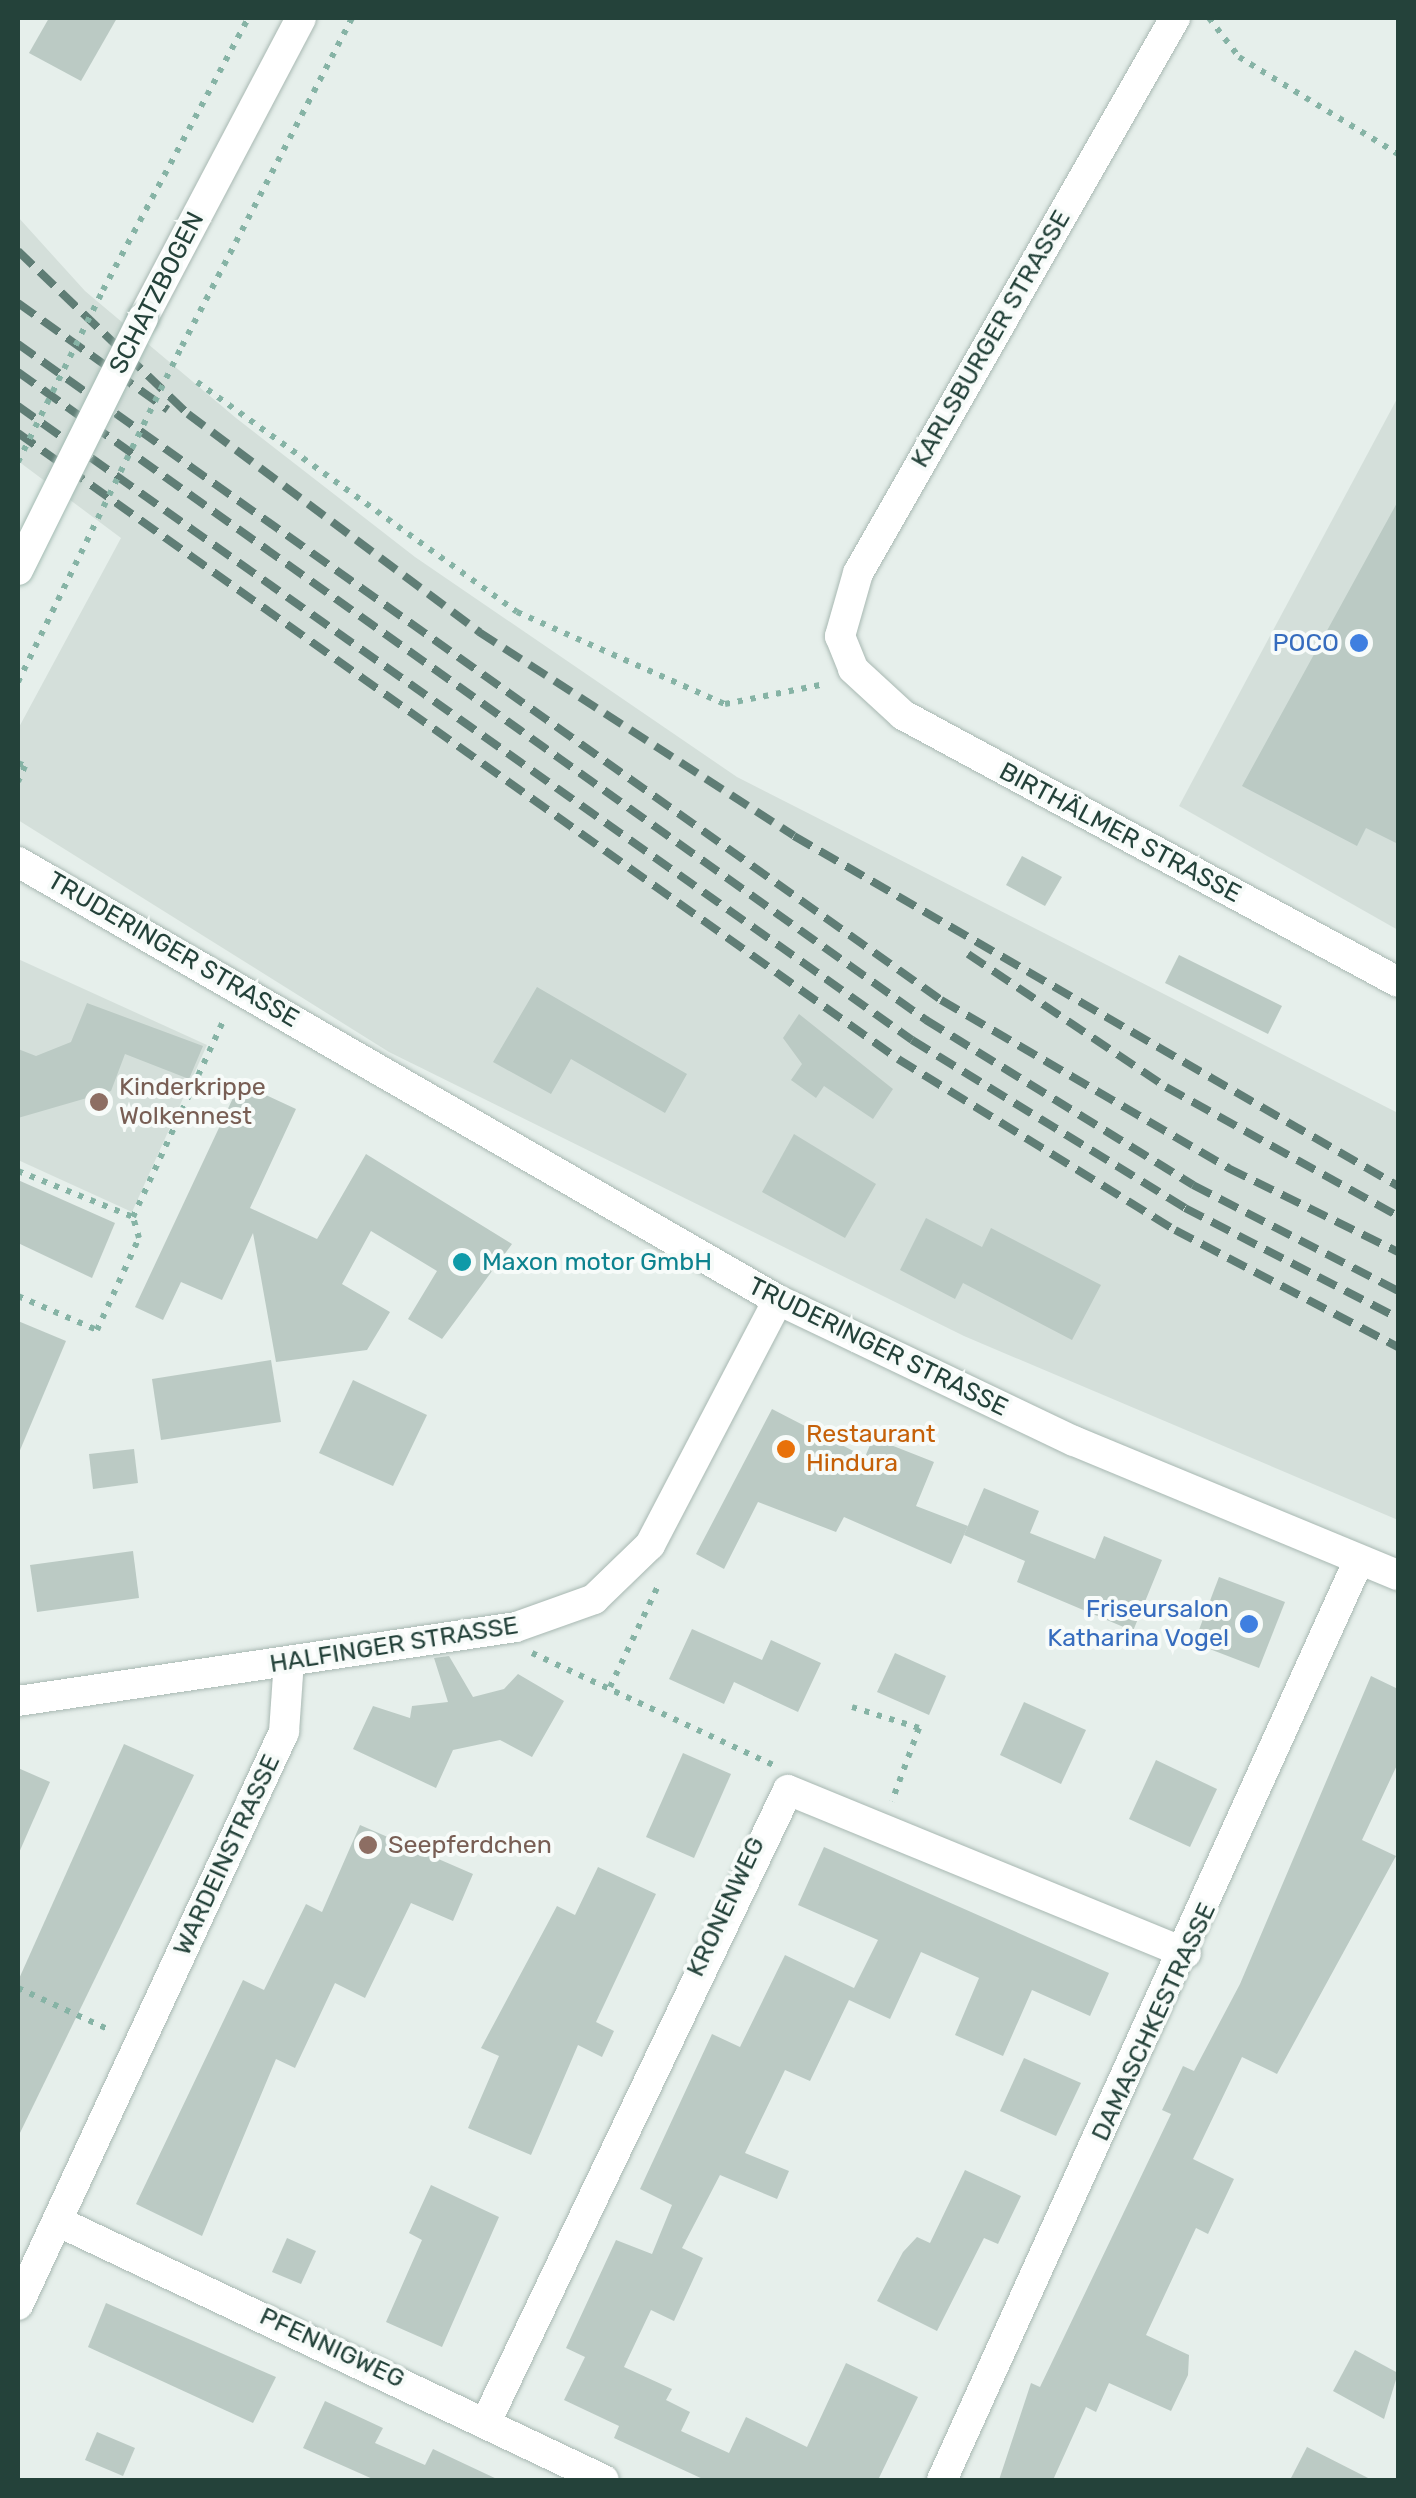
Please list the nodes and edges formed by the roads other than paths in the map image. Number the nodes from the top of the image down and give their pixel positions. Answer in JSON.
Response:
{"nodes":[{"id":1,"x":301,"y":18,"type":"edge"},
{"id":2,"x":1175,"y":18,"type":"edge"},
{"id":3,"x":18,"y":570,"type":"edge"},
{"id":4,"x":853,"y":669,"type":"joint"},
{"id":5,"x":18,"y":862,"type":"edge"},
{"id":6,"x":1398,"y":982,"type":"edge"},
{"id":7,"x":778,"y":1300,"type":"junction"},
{"id":8,"x":1359,"y":1560,"type":"junction"},
{"id":9,"x":1398,"y":1575,"type":"edge"},
{"id":10,"x":289,"y":1661,"type":"junction"},
{"id":11,"x":18,"y":1701,"type":"edge"},
{"id":12,"x":1186,"y":1953,"type":"junction"},
{"id":13,"x":57,"y":2220,"type":"junction"},
{"id":14,"x":18,"y":2305,"type":"edge"},
{"id":15,"x":487,"y":2420,"type":"junction"},
{"id":16,"x":604,"y":2480,"type":"edge"},
{"id":17,"x":942,"y":2480,"type":"edge"}],
"edges":[{"from":1,"to":3,"type":"street","name":"SCHATZBOGEN","bridge":true},
{"from":2,"to":4,"type":"street","name":"KARLSBURGER STRASSE"},
{"from":4,"to":6,"type":"street","name":"BIRTHÄLMER STRASSE"},
{"from":5,"to":7,"type":"street","name":"TRUDERINGER STRASSE"},
{"from":7,"to":8,"type":"street","name":"TRUDERINGER STRASSE"},
{"from":7,"to":10,"type":"street","name":"HALFINGER STRASSE"},
{"from":8,"to":9,"type":"street","name":"TRUDERINGER STRASSE"},
{"from":8,"to":12,"type":"street","name":"DAMASCHKESTRASSE"},
{"from":10,"to":11,"type":"street","name":"HALFINGER STRASSE"},
{"from":10,"to":13,"type":"street","name":"WARDEINSTRASSE"},
{"from":12,"to":15,"type":"street","name":"KRONENWEG"},
{"from":12,"to":17,"type":"street","name":"DAMASCHKESTRASSE"},
{"from":13,"to":14,"type":"street","name":"WARDEINSTRASSE"},
{"from":13,"to":15,"type":"street","name":"PFENNIGWEG"},
{"from":15,"to":16,"type":"street","name":"PFENNIGWEG"}]}
